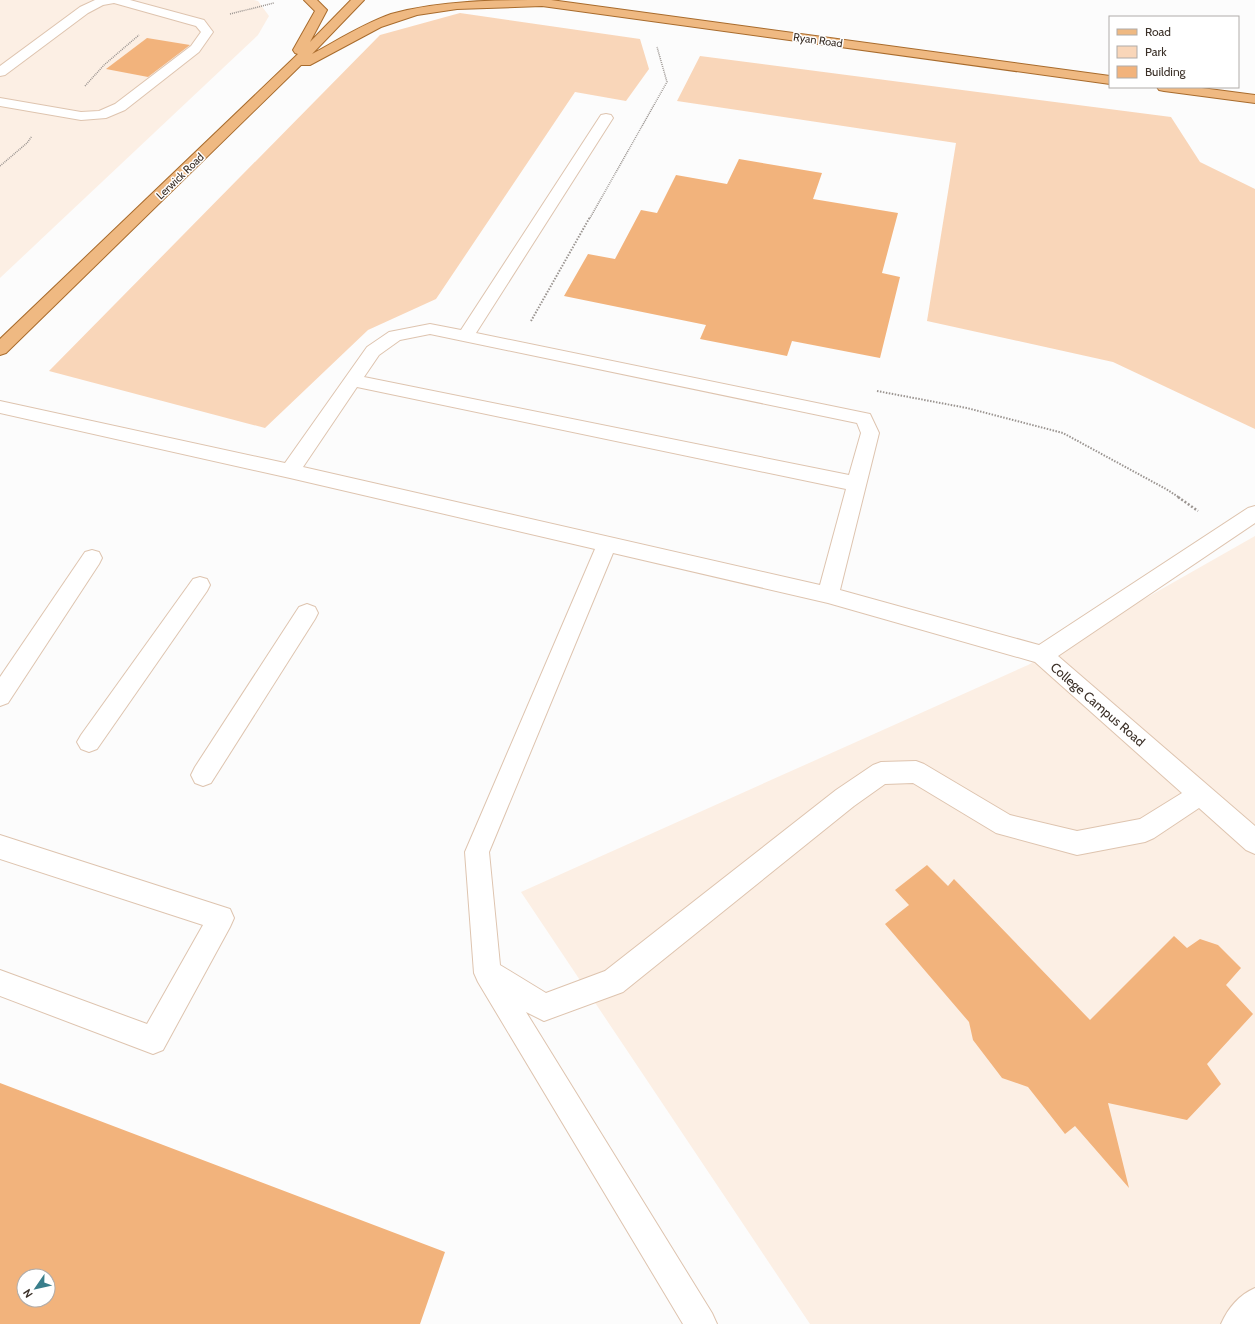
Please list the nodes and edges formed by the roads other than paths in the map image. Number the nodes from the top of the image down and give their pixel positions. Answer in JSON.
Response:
{"nodes":[{"id":1,"x":111,"y":0,"type":"edge"},
{"id":2,"x":117,"y":0,"type":"edge"},
{"id":3,"x":310,"y":0,"type":"edge"},
{"id":4,"x":358,"y":0,"type":"edge"},
{"id":5,"x":525,"y":0,"type":"edge"},
{"id":6,"x":542,"y":1,"type":"edge"},
{"id":7,"x":0,"y":72,"type":"edge"},
{"id":8,"x":286,"y":73,"type":"junction"},
{"id":9,"x":1109,"y":80,"type":"edge"},
{"id":10,"x":1172,"y":88,"type":"edge"},
{"id":11,"x":1255,"y":99,"type":"edge"},
{"id":12,"x":0,"y":102,"type":"edge"},
{"id":13,"x":606,"y":118,"type":"dead end"},
{"id":14,"x":466,"y":336,"type":"junction"},
{"id":15,"x":0,"y":349,"type":"edge"},
{"id":16,"x":352,"y":380,"type":"junction"},
{"id":17,"x":0,"y":407,"type":"edge"},
{"id":18,"x":290,"y":471,"type":"junction"},
{"id":19,"x":857,"y":484,"type":"junction"},
{"id":20,"x":1255,"y":513,"type":"edge"},
{"id":21,"x":607,"y":544,"type":"junction"},
{"id":22,"x":92,"y":558,"type":"dead end"},
{"id":23,"x":200,"y":585,"type":"dead end"},
{"id":24,"x":828,"y":595,"type":"junction"},
{"id":25,"x":307,"y":613,"type":"dead end"},
{"id":26,"x":1042,"y":655,"type":"junction"},
{"id":27,"x":0,"y":696,"type":"edge"},
{"id":28,"x":89,"y":742,"type":"dead end"},
{"id":29,"x":203,"y":775,"type":"dead end"},
{"id":30,"x":1200,"y":794,"type":"junction"},
{"id":31,"x":1255,"y":842,"type":"edge"},
{"id":32,"x":0,"y":847,"type":"edge"},
{"id":33,"x":486,"y":973,"type":"junction"},
{"id":34,"x":0,"y":982,"type":"edge"},
{"id":35,"x":1255,"y":1304,"type":"edge"},
{"id":36,"x":701,"y":1324,"type":"edge"},
{"id":37,"x":1237,"y":1324,"type":"edge"}],
"edges":[{"from":1,"to":7,"type":"street"},
{"from":2,"to":12,"type":"street"},
{"from":3,"to":8,"type":"main road"},
{"from":4,"to":8,"type":"main road","name":"Lerwick Road"},
{"from":5,"to":6,"type":"main road","name":"Ryan Road"},
{"from":6,"to":8,"type":"main road"},
{"from":6,"to":9,"type":"main road","name":"Ryan Road"},
{"from":8,"to":15,"type":"main road","name":"Lerwick Road"},
{"from":10,"to":11,"type":"main road"},
{"from":13,"to":14,"type":"street"},
{"from":14,"to":16,"type":"street"},
{"from":14,"to":19,"type":"street"},
{"from":16,"to":18,"type":"street"},
{"from":16,"to":19,"type":"street"},
{"from":17,"to":18,"type":"street"},
{"from":18,"to":21,"type":"street"},
{"from":19,"to":24,"type":"street"},
{"from":20,"to":26,"type":"street","name":"College Campus Road"},
{"from":21,"to":24,"type":"street"},
{"from":21,"to":33,"type":"street"},
{"from":22,"to":27,"type":"street"},
{"from":23,"to":28,"type":"street"},
{"from":24,"to":26,"type":"street"},
{"from":25,"to":29,"type":"street"},
{"from":26,"to":30,"type":"street","name":"College Campus Road"},
{"from":30,"to":31,"type":"street","name":"College Campus Road"},
{"from":30,"to":33,"type":"street"},
{"from":32,"to":34,"type":"street"},
{"from":33,"to":36,"type":"street"},
{"from":35,"to":37,"type":"street"}]}
